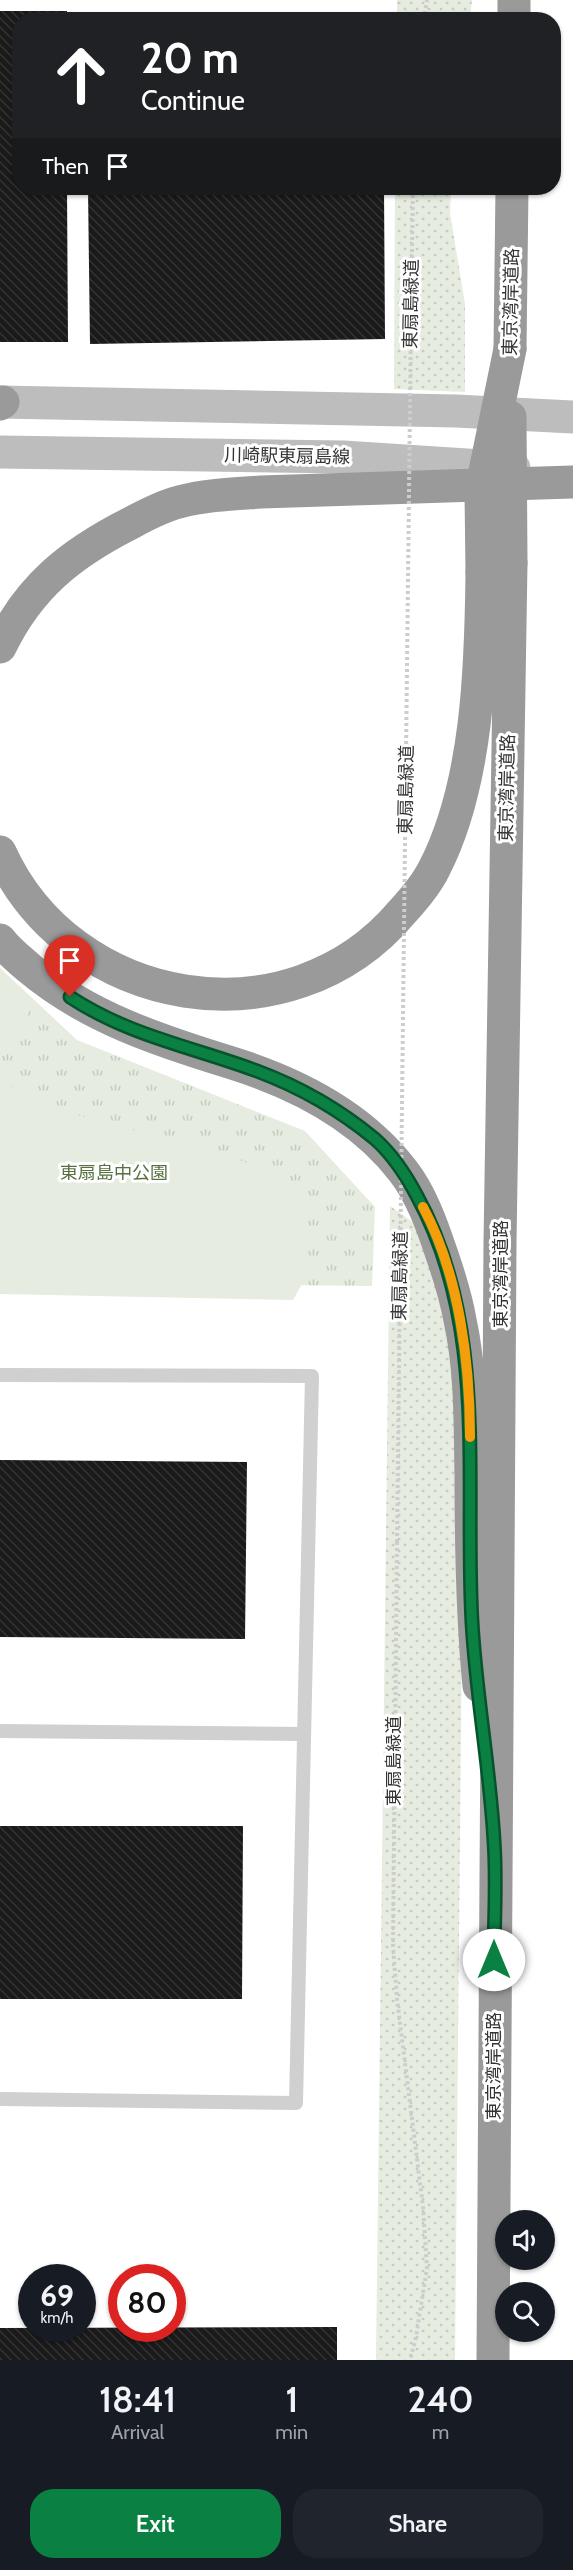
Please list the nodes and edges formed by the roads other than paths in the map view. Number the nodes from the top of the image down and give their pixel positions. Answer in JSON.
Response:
{"nodes":[{"id":1,"x":512,"y":195,"type":"edge"},
{"id":2,"x":1,"y":403,"type":"edge"},
{"id":3,"x":573,"y":417,"type":"edge"},
{"id":4,"x":0,"y":452,"type":"edge"},
{"id":5,"x":573,"y":472,"type":"edge"},
{"id":6,"x":573,"y":482,"type":"edge"},
{"id":7,"x":496,"y":567,"type":"junction"},
{"id":8,"x":0,"y":647,"type":"edge"},
{"id":9,"x":0,"y":852,"type":"edge"},
{"id":10,"x":0,"y":940,"type":"edge"},
{"id":11,"x":0,"y":1375,"type":"edge"},
{"id":12,"x":0,"y":1731,"type":"edge"},
{"id":13,"x":304,"y":1734,"type":"junction"},
{"id":14,"x":495,"y":1843,"type":"junction"},
{"id":15,"x":0,"y":2099,"type":"edge"},
{"id":16,"x":493,"y":2360,"type":"edge"}],
"edges":[{"from":1,"to":7,"type":"highway","name":"東京湾岸道路","bridge":true},
{"from":2,"to":3,"type":"street"},
{"from":4,"to":5,"type":"street","name":"川崎駅東扇島線"},
{"from":6,"to":8,"type":"highway"},
{"from":7,"to":9,"type":"highway"},
{"from":7,"to":14,"type":"highway","name":"東京湾岸道路"},
{"from":10,"to":14,"type":"highway"},
{"from":11,"to":13,"type":"lane"},
{"from":12,"to":13,"type":"lane"},
{"from":13,"to":15,"type":"lane"},
{"from":14,"to":16,"type":"highway","name":"東京湾岸道路"}]}
